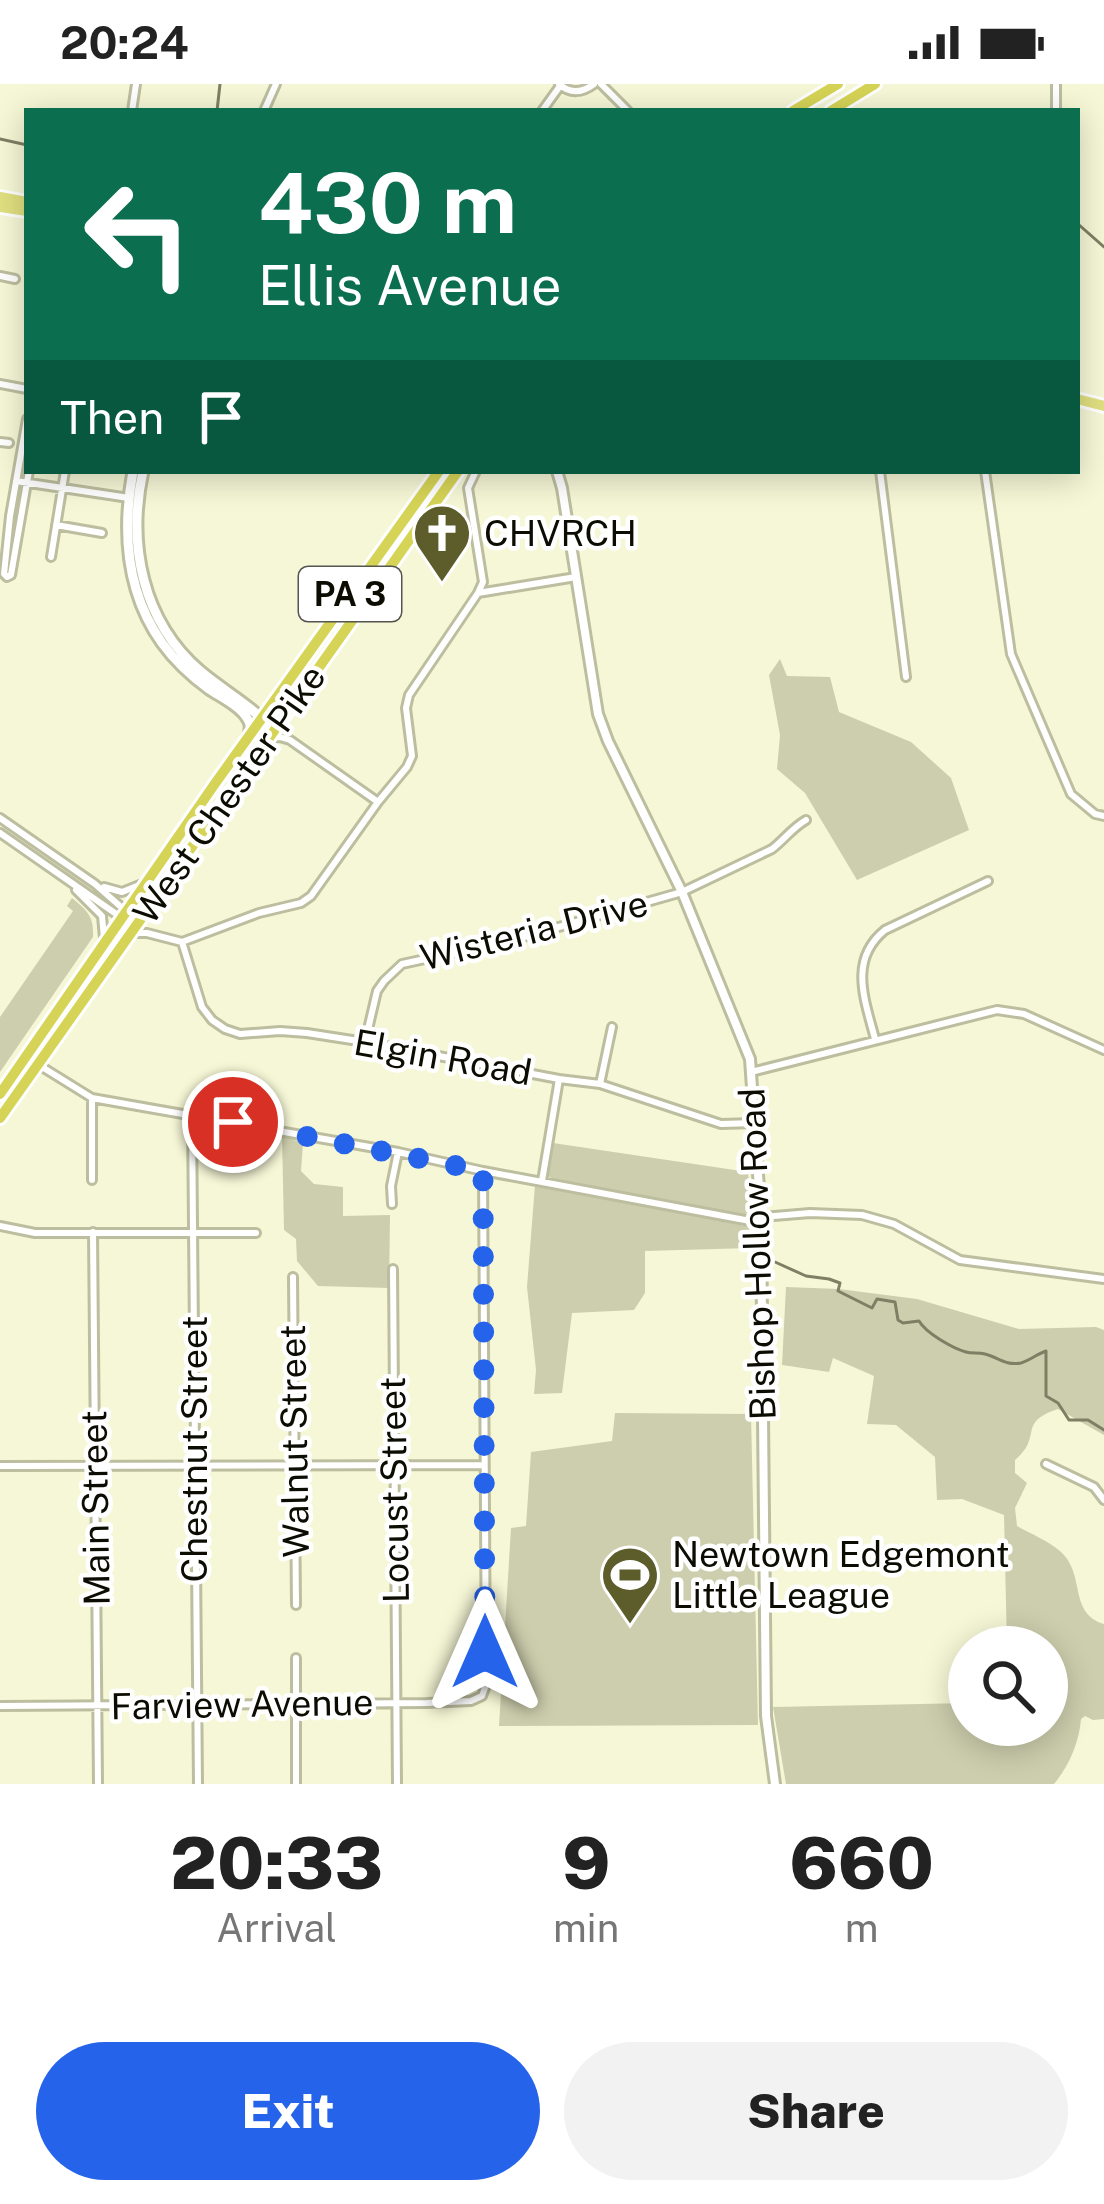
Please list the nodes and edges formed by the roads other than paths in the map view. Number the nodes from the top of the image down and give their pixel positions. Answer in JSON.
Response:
{"nodes":[{"id":1,"x":597,"y":84,"type":"edge"},
{"id":2,"x":838,"y":84,"type":"edge"},
{"id":3,"x":875,"y":84,"type":"edge"},
{"id":4,"x":560,"y":85,"type":"edge"},
{"id":5,"x":625,"y":108,"type":"edge"},
{"id":6,"x":798,"y":108,"type":"edge"},
{"id":7,"x":836,"y":108,"type":"edge"},
{"id":8,"x":0,"y":276,"type":"edge"},
{"id":9,"x":15,"y":279,"type":"dead end"},
{"id":10,"x":24,"y":436,"type":"edge"},
{"id":11,"x":28,"y":474,"type":"edge"},
{"id":12,"x":64,"y":474,"type":"edge"},
{"id":13,"x":133,"y":474,"type":"edge"},
{"id":14,"x":142,"y":474,"type":"edge"},
{"id":15,"x":437,"y":474,"type":"edge"},
{"id":16,"x":456,"y":474,"type":"edge"},
{"id":17,"x":475,"y":474,"type":"edge"},
{"id":18,"x":557,"y":474,"type":"edge"},
{"id":19,"x":880,"y":474,"type":"edge"},
{"id":20,"x":985,"y":474,"type":"edge"},
{"id":21,"x":16,"y":481,"type":"junction"},
{"id":22,"x":27,"y":482,"type":"junction"},
{"id":23,"x":62,"y":488,"type":"junction"},
{"id":24,"x":129,"y":498,"type":"junction"},
{"id":25,"x":0,"y":514,"type":"edge"},
{"id":26,"x":10,"y":516,"type":"junction"},
{"id":27,"x":21,"y":518,"type":"junction"},
{"id":28,"x":56,"y":525,"type":"junction"},
{"id":29,"x":102,"y":532,"type":"dead end"},
{"id":30,"x":51,"y":557,"type":"dead end"},
{"id":31,"x":576,"y":577,"type":"junction"},
{"id":32,"x":478,"y":593,"type":"junction"},
{"id":33,"x":906,"y":676,"type":"dead end"},
{"id":34,"x":262,"y":717,"type":"junction"},
{"id":35,"x":283,"y":717,"type":"junction"},
{"id":36,"x":270,"y":735,"type":"junction"},
{"id":37,"x":250,"y":736,"type":"junction"},
{"id":38,"x":290,"y":740,"type":"junction"},
{"id":39,"x":378,"y":802,"type":"junction"},
{"id":40,"x":1104,"y":816,"type":"edge"},
{"id":41,"x":0,"y":818,"type":"edge"},
{"id":42,"x":806,"y":820,"type":"dead end"},
{"id":43,"x":0,"y":833,"type":"edge"},
{"id":44,"x":153,"y":873,"type":"junction"},
{"id":45,"x":61,"y":875,"type":"junction"},
{"id":46,"x":988,"y":881,"type":"dead end"},
{"id":47,"x":95,"y":884,"type":"junction"},
{"id":48,"x":682,"y":892,"type":"junction"},
{"id":49,"x":124,"y":914,"type":"junction"},
{"id":50,"x":141,"y":917,"type":"junction"},
{"id":51,"x":154,"y":935,"type":"junction"},
{"id":52,"x":128,"y":937,"type":"junction"},
{"id":53,"x":182,"y":942,"type":"junction"},
{"id":54,"x":100,"y":948,"type":"junction"},
{"id":55,"x":612,"y":1028,"type":"dead end"},
{"id":56,"x":875,"y":1039,"type":"junction"},
{"id":57,"x":365,"y":1042,"type":"junction"},
{"id":58,"x":1104,"y":1050,"type":"edge"},
{"id":59,"x":32,"y":1060,"type":"junction"},
{"id":60,"x":751,"y":1072,"type":"junction"},
{"id":61,"x":559,"y":1079,"type":"junction"},
{"id":62,"x":600,"y":1084,"type":"junction"},
{"id":63,"x":0,"y":1094,"type":"edge"},
{"id":64,"x":92,"y":1098,"type":"junction"},
{"id":65,"x":192,"y":1114,"type":"junction"},
{"id":66,"x":0,"y":1118,"type":"edge"},
{"id":67,"x":756,"y":1123,"type":"junction"},
{"id":68,"x":398,"y":1152,"type":"junction"},
{"id":69,"x":483,"y":1171,"type":"junction"},
{"id":70,"x":92,"y":1180,"type":"dead end"},
{"id":71,"x":542,"y":1181,"type":"junction"},
{"id":72,"x":392,"y":1204,"type":"dead end"},
{"id":73,"x":761,"y":1220,"type":"junction"},
{"id":74,"x":0,"y":1226,"type":"edge"},
{"id":75,"x":93,"y":1232,"type":"junction"},
{"id":76,"x":192,"y":1232,"type":"junction"},
{"id":77,"x":256,"y":1233,"type":"dead end"},
{"id":78,"x":393,"y":1269,"type":"dead end"},
{"id":79,"x":292,"y":1276,"type":"dead end"},
{"id":80,"x":1104,"y":1279,"type":"edge"},
{"id":81,"x":1046,"y":1464,"type":"dead end"},
{"id":82,"x":393,"y":1465,"type":"junction"},
{"id":83,"x":484,"y":1465,"type":"junction"},
{"id":84,"x":0,"y":1466,"type":"edge"},
{"id":85,"x":95,"y":1466,"type":"junction"},
{"id":86,"x":196,"y":1466,"type":"junction"},
{"id":87,"x":296,"y":1467,"type":"junction"},
{"id":88,"x":1104,"y":1500,"type":"edge"},
{"id":89,"x":296,"y":1605,"type":"dead end"},
{"id":90,"x":296,"y":1658,"type":"dead end"},
{"id":91,"x":397,"y":1702,"type":"junction"},
{"id":92,"x":197,"y":1703,"type":"junction"},
{"id":93,"x":97,"y":1705,"type":"junction"},
{"id":94,"x":297,"y":1705,"type":"junction"},
{"id":95,"x":0,"y":1706,"type":"edge"},
{"id":96,"x":98,"y":1784,"type":"edge"},
{"id":97,"x":198,"y":1784,"type":"edge"},
{"id":98,"x":296,"y":1784,"type":"edge"},
{"id":99,"x":397,"y":1784,"type":"edge"},
{"id":100,"x":775,"y":1784,"type":"edge"}],
"edges":[{"from":1,"to":4,"type":"street"},
{"from":1,"to":5,"type":"street"},
{"from":2,"to":6,"type":"highway"},
{"from":3,"to":7,"type":"highway"},
{"from":8,"to":9,"type":"street"},
{"from":10,"to":21,"type":"street"},
{"from":11,"to":22,"type":"street"},
{"from":12,"to":23,"type":"street"},
{"from":13,"to":24,"type":"main road"},
{"from":14,"to":34,"type":"main road"},
{"from":15,"to":34,"type":"highway","name":"West Chester Pike","number":"PA 3"},
{"from":16,"to":35,"type":"highway","name":"West Chester Pike","number":"PA 3"},
{"from":17,"to":32,"type":"street"},
{"from":18,"to":31,"type":"street","name":"Bishop Hollow Road"},
{"from":19,"to":33,"type":"street"},
{"from":20,"to":40,"type":"street"},
{"from":21,"to":22,"type":"street"},
{"from":21,"to":26,"type":"street"},
{"from":22,"to":23,"type":"street"},
{"from":22,"to":27,"type":"street"},
{"from":23,"to":24,"type":"street"},
{"from":23,"to":28,"type":"street"},
{"from":24,"to":37,"type":"main road"},
{"from":25,"to":26,"type":"street"},
{"from":26,"to":27,"type":"street"},
{"from":26,"to":27,"type":"street"},
{"from":28,"to":29,"type":"street"},
{"from":28,"to":30,"type":"street"},
{"from":31,"to":32,"type":"street"},
{"from":31,"to":48,"type":"street","name":"Bishop Hollow Road"},
{"from":32,"to":39,"type":"street"},
{"from":34,"to":36,"type":"main road"},
{"from":34,"to":37,"type":"highway","name":"West Chester Pike","number":"PA 3"},
{"from":35,"to":36,"type":"highway","name":"West Chester Pike","number":"PA 3"},
{"from":35,"to":38,"type":"street"},
{"from":36,"to":38,"type":"street"},
{"from":36,"to":50,"type":"highway","name":"West Chester Pike","number":"PA 3"},
{"from":37,"to":44,"type":"highway","name":"West Chester Pike","number":"PA 3"},
{"from":38,"to":39,"type":"street"},
{"from":39,"to":53,"type":"street"},
{"from":41,"to":47,"type":"street"},
{"from":42,"to":48,"type":"street","name":"Wisteria Drive"},
{"from":43,"to":45,"type":"street"},
{"from":44,"to":47,"type":"street"},
{"from":44,"to":49,"type":"highway","name":"West Chester Pike","number":"PA 3"},
{"from":45,"to":49,"type":"street"},
{"from":45,"to":54,"type":"street"},
{"from":46,"to":56,"type":"street"},
{"from":47,"to":49,"type":"street"},
{"from":48,"to":57,"type":"street","name":"Wisteria Drive"},
{"from":48,"to":60,"type":"street","name":"Bishop Hollow Road"},
{"from":49,"to":50,"type":"street"},
{"from":49,"to":54,"type":"highway","name":"West Chester Pike","number":"PA 3"},
{"from":50,"to":51,"type":"street"},
{"from":50,"to":52,"type":"highway","name":"West Chester Pike","number":"PA 3"},
{"from":51,"to":52,"type":"street"},
{"from":51,"to":53,"type":"street"},
{"from":52,"to":59,"type":"highway","name":"West Chester Pike","number":"PA 3"},
{"from":53,"to":57,"type":"street","name":"Elgin Road"},
{"from":54,"to":59,"type":"highway","name":"West Chester Pike","number":"PA 3"},
{"from":55,"to":62,"type":"street"},
{"from":56,"to":58,"type":"street"},
{"from":56,"to":60,"type":"street"},
{"from":57,"to":61,"type":"street","name":"Elgin Road"},
{"from":59,"to":63,"type":"highway","name":"West Chester Pike","number":"PA 3"},
{"from":59,"to":64,"type":"street"},
{"from":59,"to":66,"type":"highway","name":"West Chester Pike","number":"PA 3"},
{"from":60,"to":67,"type":"street","name":"Bishop Hollow Road"},
{"from":61,"to":62,"type":"street","name":"Elgin Road"},
{"from":61,"to":71,"type":"street"},
{"from":62,"to":67,"type":"street","name":"Elgin Road"},
{"from":64,"to":65,"type":"street"},
{"from":64,"to":70,"type":"street"},
{"from":65,"to":68,"type":"street"},
{"from":65,"to":76,"type":"street","name":"Chestnut Street"},
{"from":67,"to":73,"type":"street","name":"Bishop Hollow Road"},
{"from":68,"to":69,"type":"street"},
{"from":68,"to":72,"type":"street"},
{"from":69,"to":71,"type":"street"},
{"from":69,"to":83,"type":"street"},
{"from":71,"to":73,"type":"street"},
{"from":73,"to":80,"type":"street"},
{"from":73,"to":100,"type":"street","name":"Bishop Hollow Road"},
{"from":74,"to":75,"type":"street"},
{"from":75,"to":76,"type":"street"},
{"from":75,"to":85,"type":"street","name":"Main Street"},
{"from":76,"to":77,"type":"street"},
{"from":76,"to":86,"type":"street","name":"Chestnut Street"},
{"from":78,"to":82,"type":"street","name":"Locust Street"},
{"from":79,"to":87,"type":"street","name":"Walnut Street"},
{"from":81,"to":88,"type":"street"},
{"from":82,"to":83,"type":"street"},
{"from":82,"to":87,"type":"street"},
{"from":82,"to":91,"type":"street","name":"Locust Street"},
{"from":83,"to":91,"type":"street","name":"Farview Avenue"},
{"from":84,"to":85,"type":"street"},
{"from":85,"to":86,"type":"street"},
{"from":85,"to":93,"type":"street","name":"Main Street"},
{"from":86,"to":87,"type":"street"},
{"from":86,"to":92,"type":"street","name":"Chestnut Street"},
{"from":87,"to":89,"type":"street","name":"Walnut Street"},
{"from":90,"to":94,"type":"street"},
{"from":91,"to":94,"type":"street","name":"Farview Avenue"},
{"from":91,"to":99,"type":"street","name":"Locust Street"},
{"from":92,"to":93,"type":"street","name":"Farview Avenue"},
{"from":92,"to":94,"type":"street","name":"Farview Avenue"},
{"from":92,"to":97,"type":"street","name":"Chestnut Street"},
{"from":93,"to":95,"type":"street","name":"Farview Avenue"},
{"from":93,"to":96,"type":"street","name":"Main Street"},
{"from":94,"to":98,"type":"street"}]}
